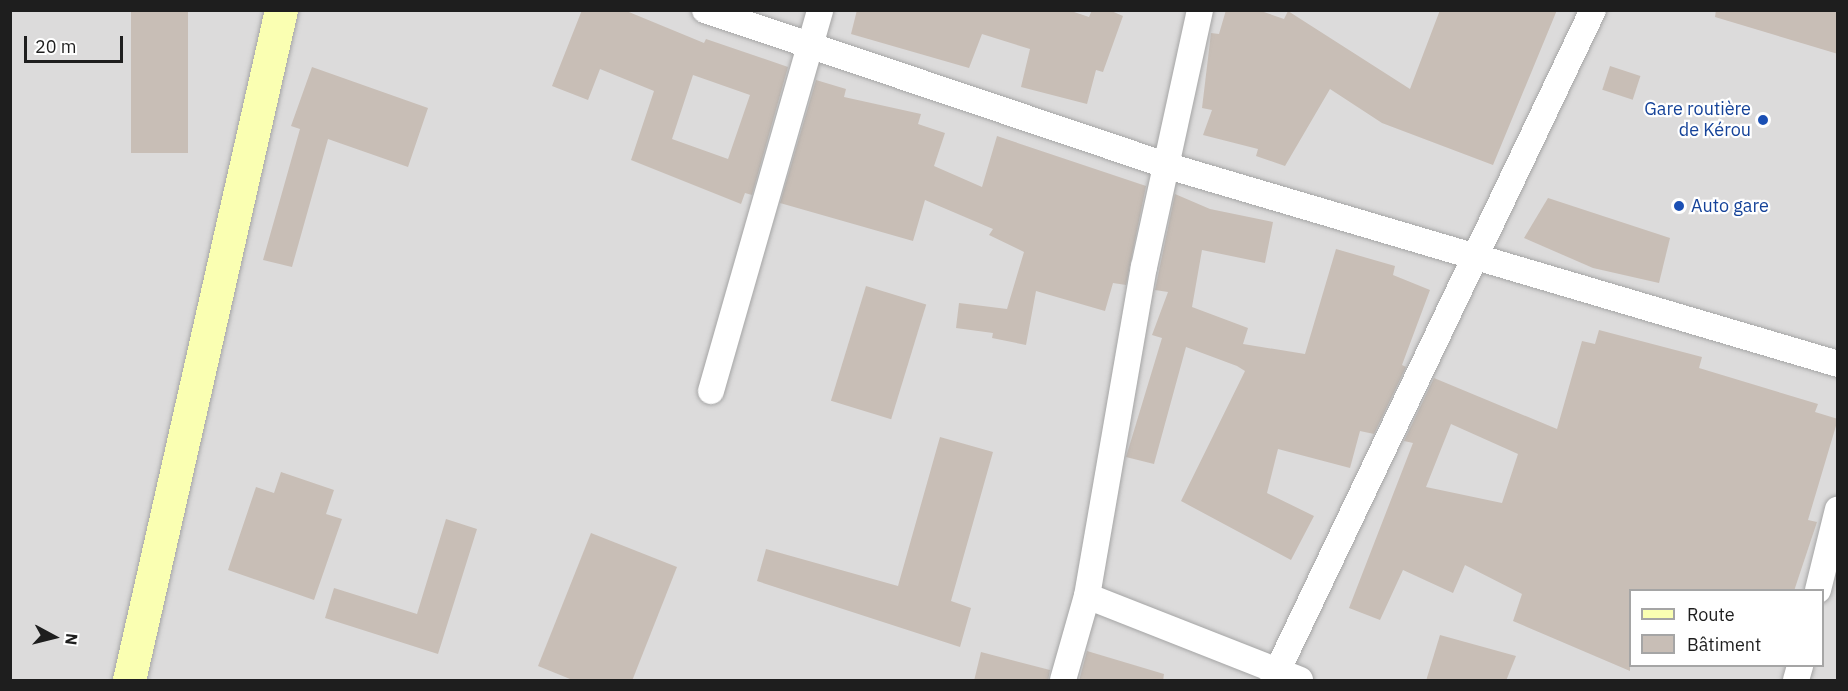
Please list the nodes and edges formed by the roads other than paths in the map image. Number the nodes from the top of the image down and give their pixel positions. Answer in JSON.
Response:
{"nodes":[{"id":1,"x":281,"y":10,"type":"edge"},
{"id":2,"x":705,"y":10,"type":"edge"},
{"id":3,"x":820,"y":10,"type":"edge"},
{"id":4,"x":1200,"y":10,"type":"edge"},
{"id":5,"x":1593,"y":10,"type":"edge"},
{"id":6,"x":810,"y":46,"type":"junction"},
{"id":7,"x":1168,"y":166,"type":"junction"},
{"id":8,"x":1471,"y":256,"type":"junction"},
{"id":9,"x":1838,"y":364,"type":"edge"},
{"id":10,"x":711,"y":391,"type":"dead end"},
{"id":11,"x":1838,"y":508,"type":"edge"},
{"id":12,"x":1818,"y":589,"type":"edge"},
{"id":13,"x":1087,"y":596,"type":"junction"},
{"id":14,"x":1284,"y":678,"type":"edge"},
{"id":15,"x":129,"y":681,"type":"edge"},
{"id":16,"x":1063,"y":681,"type":"edge"}],
"edges":[{"from":1,"to":15,"type":"street"},
{"from":2,"to":6,"type":"street"},
{"from":3,"to":6,"type":"street"},
{"from":4,"to":7,"type":"street"},
{"from":5,"to":8,"type":"street"},
{"from":6,"to":7,"type":"street"},
{"from":6,"to":10,"type":"street"},
{"from":7,"to":8,"type":"street"},
{"from":7,"to":13,"type":"street"},
{"from":8,"to":9,"type":"street"},
{"from":8,"to":14,"type":"street"},
{"from":11,"to":12,"type":"street"},
{"from":13,"to":14,"type":"street"},
{"from":13,"to":16,"type":"street"}]}
